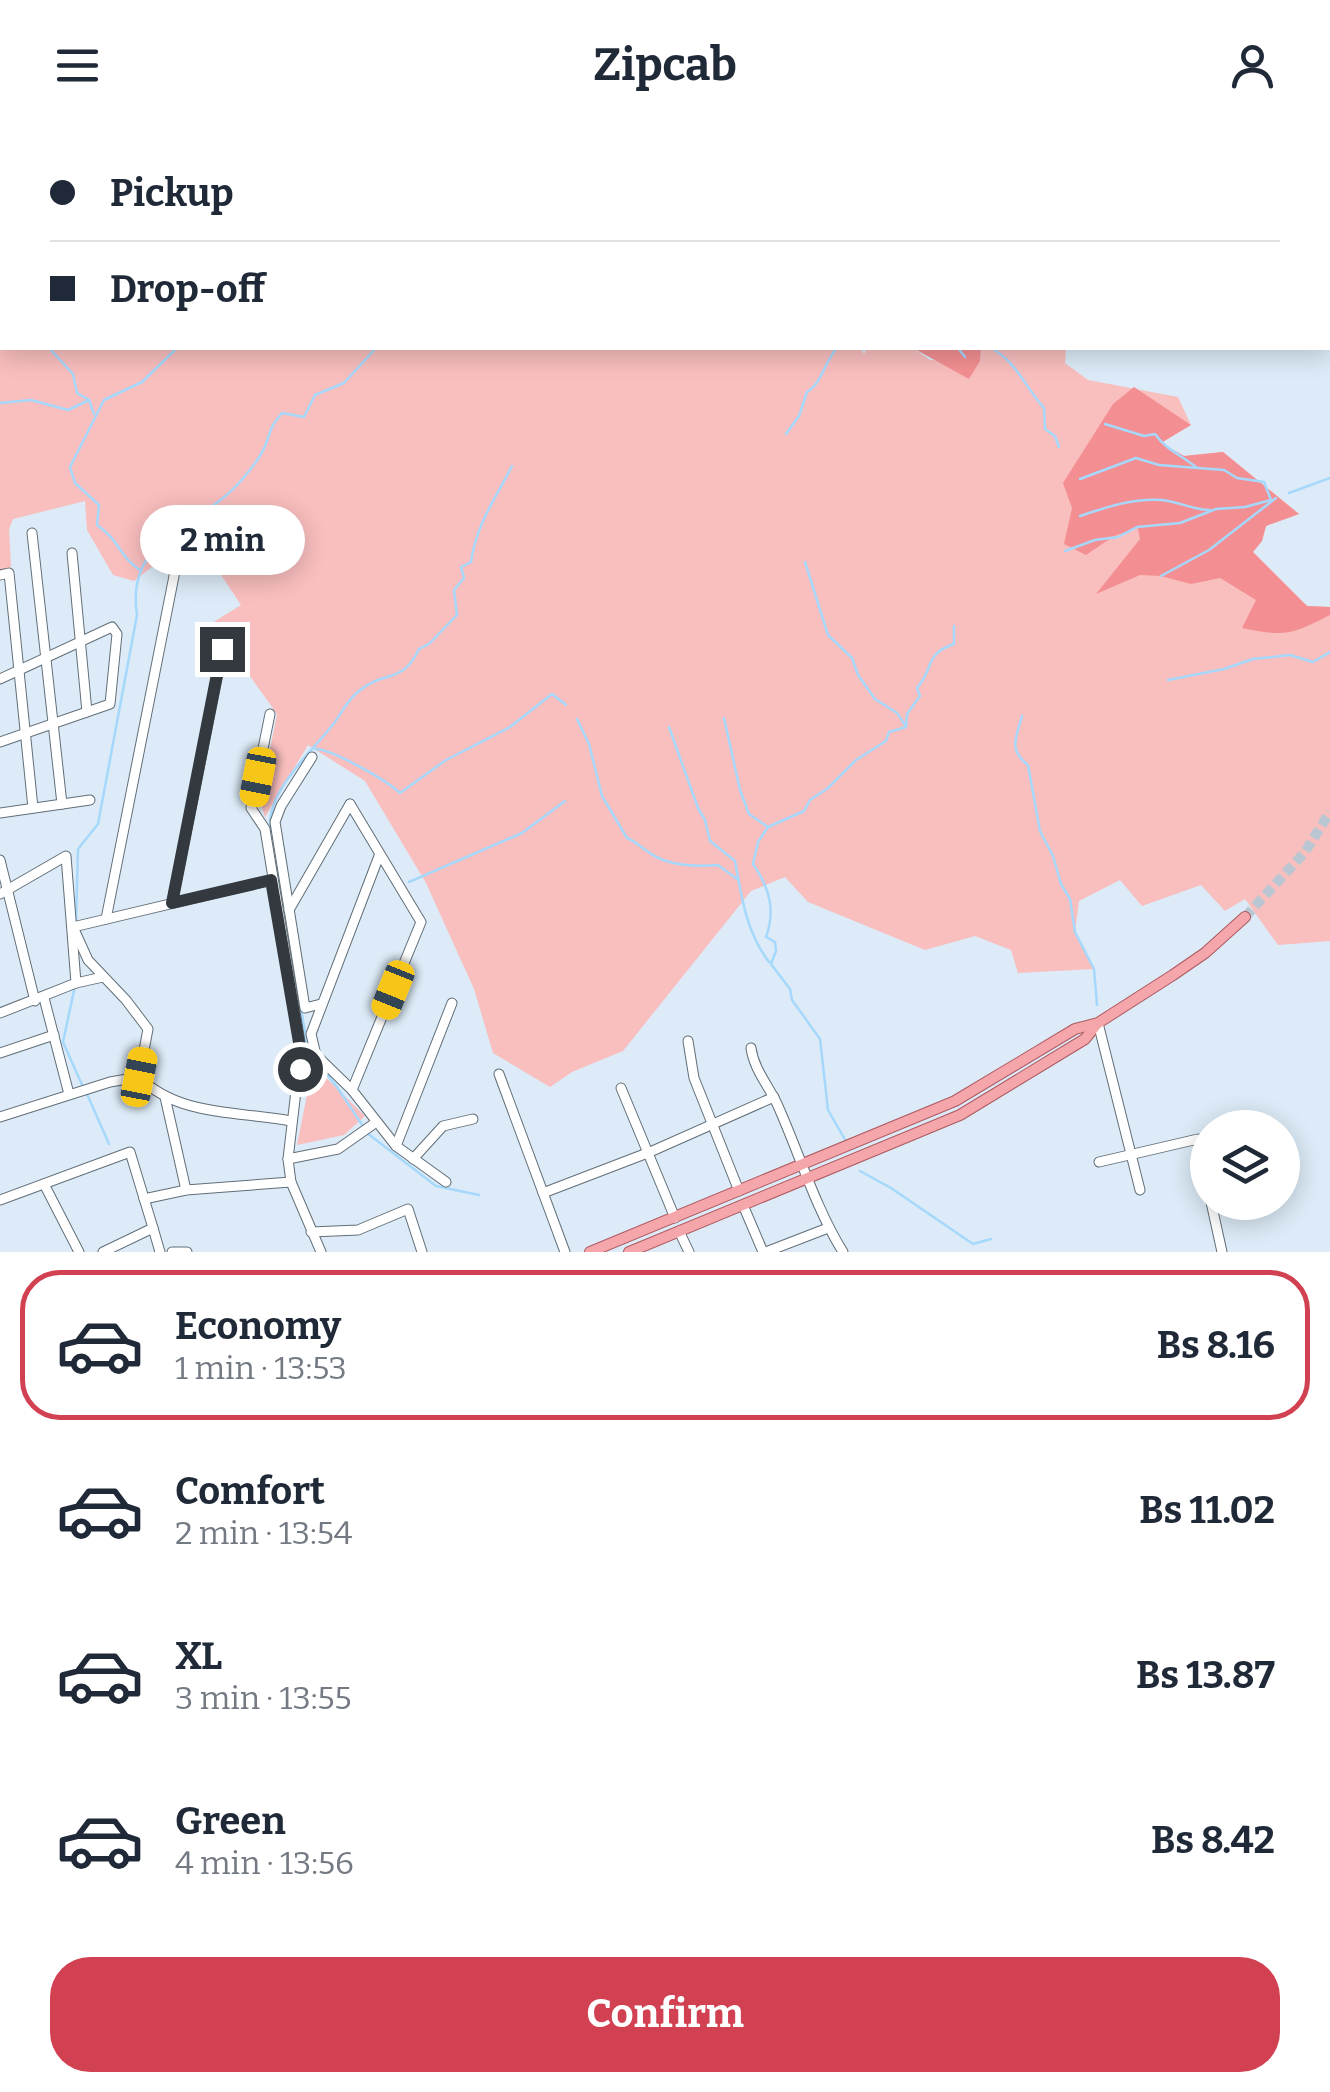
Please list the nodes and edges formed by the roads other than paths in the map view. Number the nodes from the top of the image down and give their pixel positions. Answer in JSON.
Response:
{"nodes":[{"id":1,"x":32,"y":534,"type":"dead end"},
{"id":2,"x":72,"y":553,"type":"dead end"},
{"id":3,"x":175,"y":571,"type":"dead end"},
{"id":4,"x":0,"y":575,"type":"edge"},
{"id":5,"x":79,"y":642,"type":"junction"},
{"id":6,"x":222,"y":649,"type":"dead end"},
{"id":7,"x":46,"y":659,"type":"junction"},
{"id":8,"x":21,"y":671,"type":"junction"},
{"id":9,"x":0,"y":679,"type":"edge"},
{"id":10,"x":87,"y":712,"type":"junction"},
{"id":11,"x":270,"y":714,"type":"dead end"},
{"id":12,"x":54,"y":723,"type":"junction"},
{"id":13,"x":27,"y":732,"type":"junction"},
{"id":14,"x":0,"y":742,"type":"edge"},
{"id":15,"x":312,"y":756,"type":"dead end"},
{"id":16,"x":90,"y":800,"type":"dead end"},
{"id":17,"x":62,"y":804,"type":"junction"},
{"id":18,"x":33,"y":808,"type":"junction"},
{"id":19,"x":0,"y":814,"type":"edge"},
{"id":20,"x":379,"y":856,"type":"junction"},
{"id":21,"x":0,"y":860,"type":"edge"},
{"id":22,"x":271,"y":880,"type":"junction"},
{"id":23,"x":4,"y":891,"type":"edge"},
{"id":24,"x":172,"y":903,"type":"junction"},
{"id":25,"x":290,"y":910,"type":"junction"},
{"id":26,"x":1245,"y":917,"type":"tunnel mouth"},
{"id":27,"x":106,"y":919,"type":"junction"},
{"id":28,"x":279,"y":921,"type":"junction"},
{"id":29,"x":73,"y":927,"type":"junction"},
{"id":30,"x":103,"y":977,"type":"junction"},
{"id":31,"x":76,"y":983,"type":"junction"},
{"id":32,"x":40,"y":999,"type":"junction"},
{"id":33,"x":452,"y":1003,"type":"dead end"},
{"id":34,"x":321,"y":1004,"type":"junction"},
{"id":35,"x":1,"y":1008,"type":"edge"},
{"id":36,"x":1098,"y":1022,"type":"junction"},
{"id":37,"x":54,"y":1035,"type":"junction"},
{"id":38,"x":688,"y":1041,"type":"dead end"},
{"id":39,"x":751,"y":1048,"type":"dead end"},
{"id":40,"x":0,"y":1052,"type":"edge"},
{"id":41,"x":499,"y":1074,"type":"dead end"},
{"id":42,"x":139,"y":1077,"type":"junction"},
{"id":43,"x":621,"y":1088,"type":"dead end"},
{"id":44,"x":352,"y":1090,"type":"junction"},
{"id":45,"x":69,"y":1094,"type":"junction"},
{"id":46,"x":165,"y":1097,"type":"junction"},
{"id":47,"x":774,"y":1097,"type":"junction"},
{"id":48,"x":0,"y":1117,"type":"edge"},
{"id":49,"x":473,"y":1118,"type":"dead end"},
{"id":50,"x":291,"y":1122,"type":"junction"},
{"id":51,"x":375,"y":1123,"type":"junction"},
{"id":52,"x":714,"y":1123,"type":"junction"},
{"id":53,"x":1190,"y":1141,"type":"edge"},
{"id":54,"x":396,"y":1146,"type":"junction"},
{"id":55,"x":836,"y":1151,"type":"junction"},
{"id":56,"x":650,"y":1152,"type":"junction"},
{"id":57,"x":1131,"y":1154,"type":"junction"},
{"id":58,"x":288,"y":1159,"type":"junction"},
{"id":59,"x":413,"y":1159,"type":"junction"},
{"id":60,"x":1099,"y":1162,"type":"dead end"},
{"id":61,"x":804,"y":1164,"type":"junction"},
{"id":62,"x":842,"y":1164,"type":"junction"},
{"id":63,"x":810,"y":1177,"type":"junction"},
{"id":64,"x":290,"y":1182,"type":"junction"},
{"id":65,"x":446,"y":1182,"type":"dead end"},
{"id":66,"x":44,"y":1184,"type":"junction"},
{"id":67,"x":186,"y":1190,"type":"junction"},
{"id":68,"x":1140,"y":1190,"type":"dead end"},
{"id":69,"x":739,"y":1191,"type":"junction"},
{"id":70,"x":543,"y":1193,"type":"junction"},
{"id":71,"x":0,"y":1200,"type":"edge"},
{"id":72,"x":144,"y":1200,"type":"junction"},
{"id":73,"x":743,"y":1204,"type":"junction"},
{"id":74,"x":675,"y":1218,"type":"junction"},
{"id":75,"x":1215,"y":1220,"type":"edge"},
{"id":76,"x":153,"y":1228,"type":"junction"},
{"id":77,"x":828,"y":1228,"type":"junction"},
{"id":78,"x":679,"y":1231,"type":"junction"},
{"id":79,"x":311,"y":1232,"type":"junction"},
{"id":80,"x":79,"y":1252,"type":"edge"},
{"id":81,"x":103,"y":1252,"type":"edge"},
{"id":82,"x":160,"y":1252,"type":"edge"},
{"id":83,"x":172,"y":1252,"type":"edge"},
{"id":84,"x":187,"y":1252,"type":"edge"},
{"id":85,"x":320,"y":1252,"type":"edge"},
{"id":86,"x":422,"y":1252,"type":"edge"},
{"id":87,"x":565,"y":1252,"type":"edge"},
{"id":88,"x":590,"y":1252,"type":"edge"},
{"id":89,"x":628,"y":1252,"type":"edge"},
{"id":90,"x":689,"y":1252,"type":"edge"},
{"id":91,"x":764,"y":1252,"type":"edge"},
{"id":92,"x":843,"y":1252,"type":"edge"},
{"id":93,"x":1222,"y":1252,"type":"edge"}],
"edges":[{"from":1,"to":7,"type":"street"},
{"from":2,"to":5,"type":"street"},
{"from":3,"to":27,"type":"street"},
{"from":4,"to":8,"type":"street"},
{"from":5,"to":7,"type":"street"},
{"from":5,"to":10,"type":"street"},
{"from":5,"to":10,"type":"street"},
{"from":6,"to":24,"type":"street"},
{"from":7,"to":8,"type":"street"},
{"from":7,"to":12,"type":"street"},
{"from":8,"to":9,"type":"street"},
{"from":8,"to":13,"type":"street"},
{"from":10,"to":12,"type":"street"},
{"from":11,"to":22,"type":"street"},
{"from":12,"to":13,"type":"street"},
{"from":12,"to":17,"type":"street"},
{"from":13,"to":14,"type":"street"},
{"from":13,"to":18,"type":"street"},
{"from":15,"to":25,"type":"street"},
{"from":16,"to":17,"type":"street"},
{"from":17,"to":18,"type":"street"},
{"from":18,"to":19,"type":"street"},
{"from":20,"to":25,"type":"street"},
{"from":20,"to":34,"type":"street"},
{"from":20,"to":44,"type":"street"},
{"from":21,"to":23,"type":"street"},
{"from":22,"to":24,"type":"street"},
{"from":22,"to":28,"type":"street"},
{"from":23,"to":29,"type":"street"},
{"from":23,"to":32,"type":"street"},
{"from":24,"to":27,"type":"street"},
{"from":25,"to":28,"type":"street"},
{"from":25,"to":34,"type":"street"},
{"from":26,"to":36,"type":"main road"},
{"from":27,"to":29,"type":"street"},
{"from":28,"to":50,"type":"street"},
{"from":29,"to":30,"type":"street"},
{"from":29,"to":31,"type":"street"},
{"from":30,"to":31,"type":"street"},
{"from":30,"to":42,"type":"street"},
{"from":31,"to":32,"type":"street"},
{"from":32,"to":35,"type":"street"},
{"from":32,"to":37,"type":"street"},
{"from":33,"to":54,"type":"street"},
{"from":34,"to":44,"type":"street"},
{"from":36,"to":55,"type":"main road"},
{"from":36,"to":57,"type":"street"},
{"from":36,"to":62,"type":"main road"},
{"from":37,"to":40,"type":"street"},
{"from":37,"to":45,"type":"street"},
{"from":38,"to":52,"type":"street"},
{"from":39,"to":47,"type":"street"},
{"from":41,"to":70,"type":"street"},
{"from":42,"to":45,"type":"street"},
{"from":42,"to":46,"type":"street"},
{"from":43,"to":56,"type":"street"},
{"from":44,"to":51,"type":"street"},
{"from":45,"to":48,"type":"street"},
{"from":46,"to":50,"type":"street"},
{"from":46,"to":67,"type":"street"},
{"from":47,"to":52,"type":"street"},
{"from":47,"to":61,"type":"street"},
{"from":49,"to":59,"type":"street"},
{"from":50,"to":58,"type":"street"},
{"from":51,"to":54,"type":"street"},
{"from":51,"to":58,"type":"street"},
{"from":52,"to":56,"type":"street"},
{"from":52,"to":69,"type":"street"},
{"from":53,"to":57,"type":"street"},
{"from":54,"to":59,"type":"street"},
{"from":55,"to":61,"type":"main road"},
{"from":55,"to":62,"type":"main road"},
{"from":56,"to":70,"type":"street"},
{"from":56,"to":74,"type":"street"},
{"from":57,"to":60,"type":"street"},
{"from":57,"to":68,"type":"street"},
{"from":58,"to":64,"type":"street"},
{"from":59,"to":65,"type":"street"},
{"from":61,"to":63,"type":"street"},
{"from":61,"to":69,"type":"main road"},
{"from":62,"to":63,"type":"main road"},
{"from":63,"to":73,"type":"main road"},
{"from":63,"to":77,"type":"street"},
{"from":64,"to":67,"type":"street"},
{"from":64,"to":79,"type":"street"},
{"from":66,"to":71,"type":"street"},
{"from":66,"to":72,"type":"street"},
{"from":66,"to":80,"type":"street"},
{"from":67,"to":72,"type":"street"},
{"from":69,"to":74,"type":"main road"},
{"from":70,"to":87,"type":"street"},
{"from":72,"to":76,"type":"street"},
{"from":73,"to":78,"type":"main road"},
{"from":73,"to":91,"type":"street"},
{"from":74,"to":88,"type":"main road"},
{"from":75,"to":93,"type":"street"},
{"from":76,"to":81,"type":"street"},
{"from":76,"to":82,"type":"street"},
{"from":77,"to":91,"type":"street"},
{"from":77,"to":92,"type":"street"},
{"from":78,"to":89,"type":"main road"},
{"from":78,"to":90,"type":"street"},
{"from":79,"to":85,"type":"street"},
{"from":79,"to":86,"type":"street"},
{"from":83,"to":84,"type":"street"}]}
